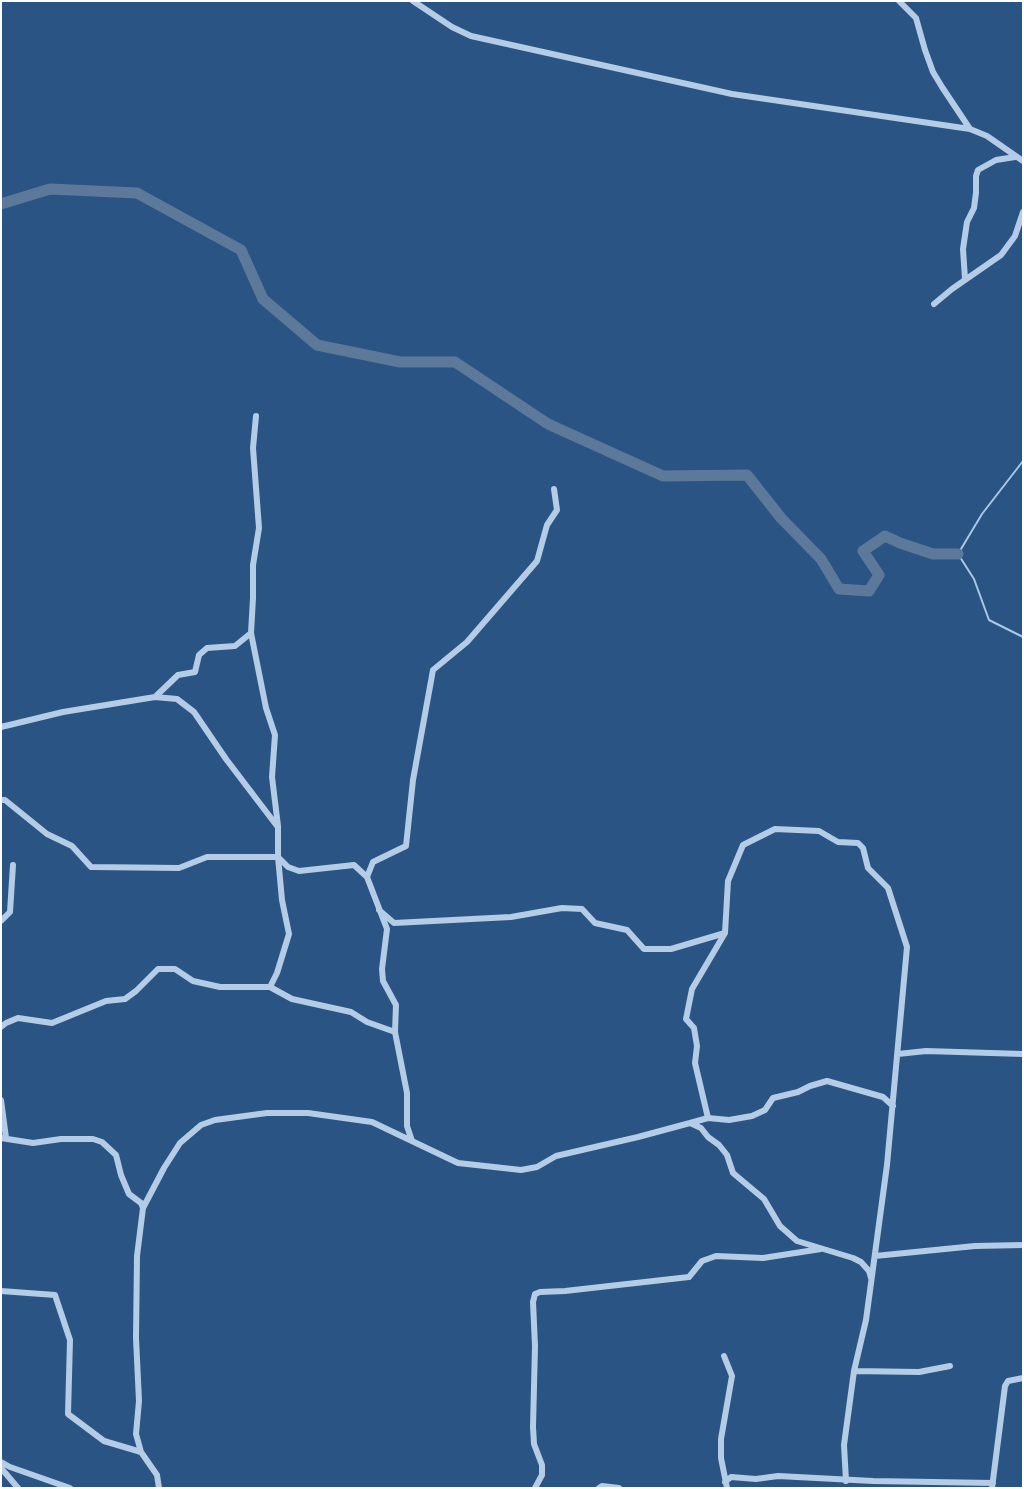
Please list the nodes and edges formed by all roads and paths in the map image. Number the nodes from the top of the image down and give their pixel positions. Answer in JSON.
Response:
{"nodes":[{"id":1,"x":413,"y":1,"type":"edge"},
{"id":2,"x":898,"y":1,"type":"edge"},
{"id":3,"x":970,"y":129,"type":"junction"},
{"id":4,"x":1016,"y":157,"type":"junction"},
{"id":5,"x":1023,"y":161,"type":"edge"},
{"id":6,"x":1023,"y":212,"type":"edge"},
{"id":7,"x":965,"y":279,"type":"junction"},
{"id":8,"x":934,"y":304,"type":"dead end"},
{"id":9,"x":256,"y":416,"type":"dead end"},
{"id":10,"x":554,"y":489,"type":"dead end"},
{"id":11,"x":251,"y":633,"type":"junction"},
{"id":12,"x":155,"y":698,"type":"junction"},
{"id":13,"x":1,"y":727,"type":"edge"},
{"id":14,"x":1,"y":800,"type":"edge"},
{"id":15,"x":278,"y":826,"type":"junction"},
{"id":16,"x":278,"y":857,"type":"junction"},
{"id":17,"x":13,"y":865,"type":"dead end"},
{"id":18,"x":367,"y":877,"type":"junction"},
{"id":19,"x":379,"y":910,"type":"junction"},
{"id":20,"x":1,"y":921,"type":"edge"},
{"id":21,"x":725,"y":933,"type":"junction"},
{"id":22,"x":270,"y":987,"type":"junction"},
{"id":23,"x":1,"y":1027,"type":"edge"},
{"id":24,"x":395,"y":1032,"type":"junction"},
{"id":25,"x":898,"y":1054,"type":"junction"},
{"id":26,"x":1023,"y":1054,"type":"edge"},
{"id":27,"x":1,"y":1100,"type":"edge"},
{"id":28,"x":893,"y":1106,"type":"junction"},
{"id":29,"x":708,"y":1118,"type":"junction"},
{"id":30,"x":690,"y":1123,"type":"junction"},
{"id":31,"x":4,"y":1138,"type":"edge"},
{"id":32,"x":412,"y":1141,"type":"junction"},
{"id":33,"x":143,"y":1208,"type":"junction"},
{"id":34,"x":1023,"y":1245,"type":"edge"},
{"id":35,"x":822,"y":1248,"type":"junction"},
{"id":36,"x":875,"y":1256,"type":"junction"},
{"id":37,"x":872,"y":1278,"type":"junction"},
{"id":38,"x":1,"y":1291,"type":"edge"},
{"id":39,"x":724,"y":1356,"type":"dead end"},
{"id":40,"x":950,"y":1366,"type":"dead end"},
{"id":41,"x":854,"y":1370,"type":"junction"},
{"id":42,"x":1023,"y":1378,"type":"edge"},
{"id":43,"x":141,"y":1452,"type":"junction"},
{"id":44,"x":1,"y":1462,"type":"edge"},
{"id":45,"x":1,"y":1468,"type":"edge"},
{"id":46,"x":846,"y":1480,"type":"junction"},
{"id":47,"x":726,"y":1485,"type":"edge"},
{"id":48,"x":875,"y":1485,"type":"edge"},
{"id":49,"x":992,"y":1485,"type":"edge"},
{"id":50,"x":18,"y":1488,"type":"edge"},
{"id":51,"x":70,"y":1488,"type":"edge"},
{"id":52,"x":159,"y":1488,"type":"edge"},
{"id":53,"x":535,"y":1488,"type":"edge"},
{"id":54,"x":599,"y":1488,"type":"edge"},
{"id":55,"x":619,"y":1488,"type":"edge"}],
"edges":[{"from":1,"to":3,"type":"street"},
{"from":2,"to":3,"type":"street"},
{"from":3,"to":4,"type":"street"},
{"from":4,"to":5,"type":"street"},
{"from":4,"to":7,"type":"street"},
{"from":6,"to":7,"type":"street"},
{"from":7,"to":8,"type":"street"},
{"from":9,"to":11,"type":"street"},
{"from":10,"to":18,"type":"street"},
{"from":11,"to":12,"type":"street"},
{"from":11,"to":15,"type":"street"},
{"from":12,"to":13,"type":"street"},
{"from":12,"to":15,"type":"street"},
{"from":14,"to":16,"type":"street"},
{"from":15,"to":16,"type":"street"},
{"from":16,"to":18,"type":"street"},
{"from":16,"to":22,"type":"street"},
{"from":17,"to":20,"type":"street"},
{"from":18,"to":19,"type":"street"},
{"from":19,"to":21,"type":"street"},
{"from":19,"to":24,"type":"street"},
{"from":21,"to":25,"type":"street"},
{"from":21,"to":29,"type":"street"},
{"from":22,"to":23,"type":"street"},
{"from":22,"to":24,"type":"street"},
{"from":24,"to":32,"type":"street"},
{"from":25,"to":26,"type":"street"},
{"from":25,"to":28,"type":"street"},
{"from":27,"to":31,"type":"street"},
{"from":28,"to":29,"type":"street"},
{"from":28,"to":36,"type":"street"},
{"from":29,"to":30,"type":"street"},
{"from":30,"to":32,"type":"street"},
{"from":30,"to":35,"type":"street"},
{"from":31,"to":33,"type":"street"},
{"from":32,"to":33,"type":"street"},
{"from":33,"to":43,"type":"street"},
{"from":34,"to":36,"type":"street"},
{"from":35,"to":37,"type":"street"},
{"from":35,"to":53,"type":"street"},
{"from":36,"to":37,"type":"street"},
{"from":37,"to":41,"type":"street"},
{"from":38,"to":43,"type":"street"},
{"from":39,"to":47,"type":"street"},
{"from":40,"to":41,"type":"street"},
{"from":41,"to":46,"type":"street"},
{"from":42,"to":49,"type":"street"},
{"from":43,"to":52,"type":"street"},
{"from":44,"to":51,"type":"street"},
{"from":45,"to":50,"type":"street"},
{"from":46,"to":47,"type":"street"},
{"from":46,"to":48,"type":"street"},
{"from":48,"to":49,"type":"street"},
{"from":54,"to":55,"type":"street"}]}
